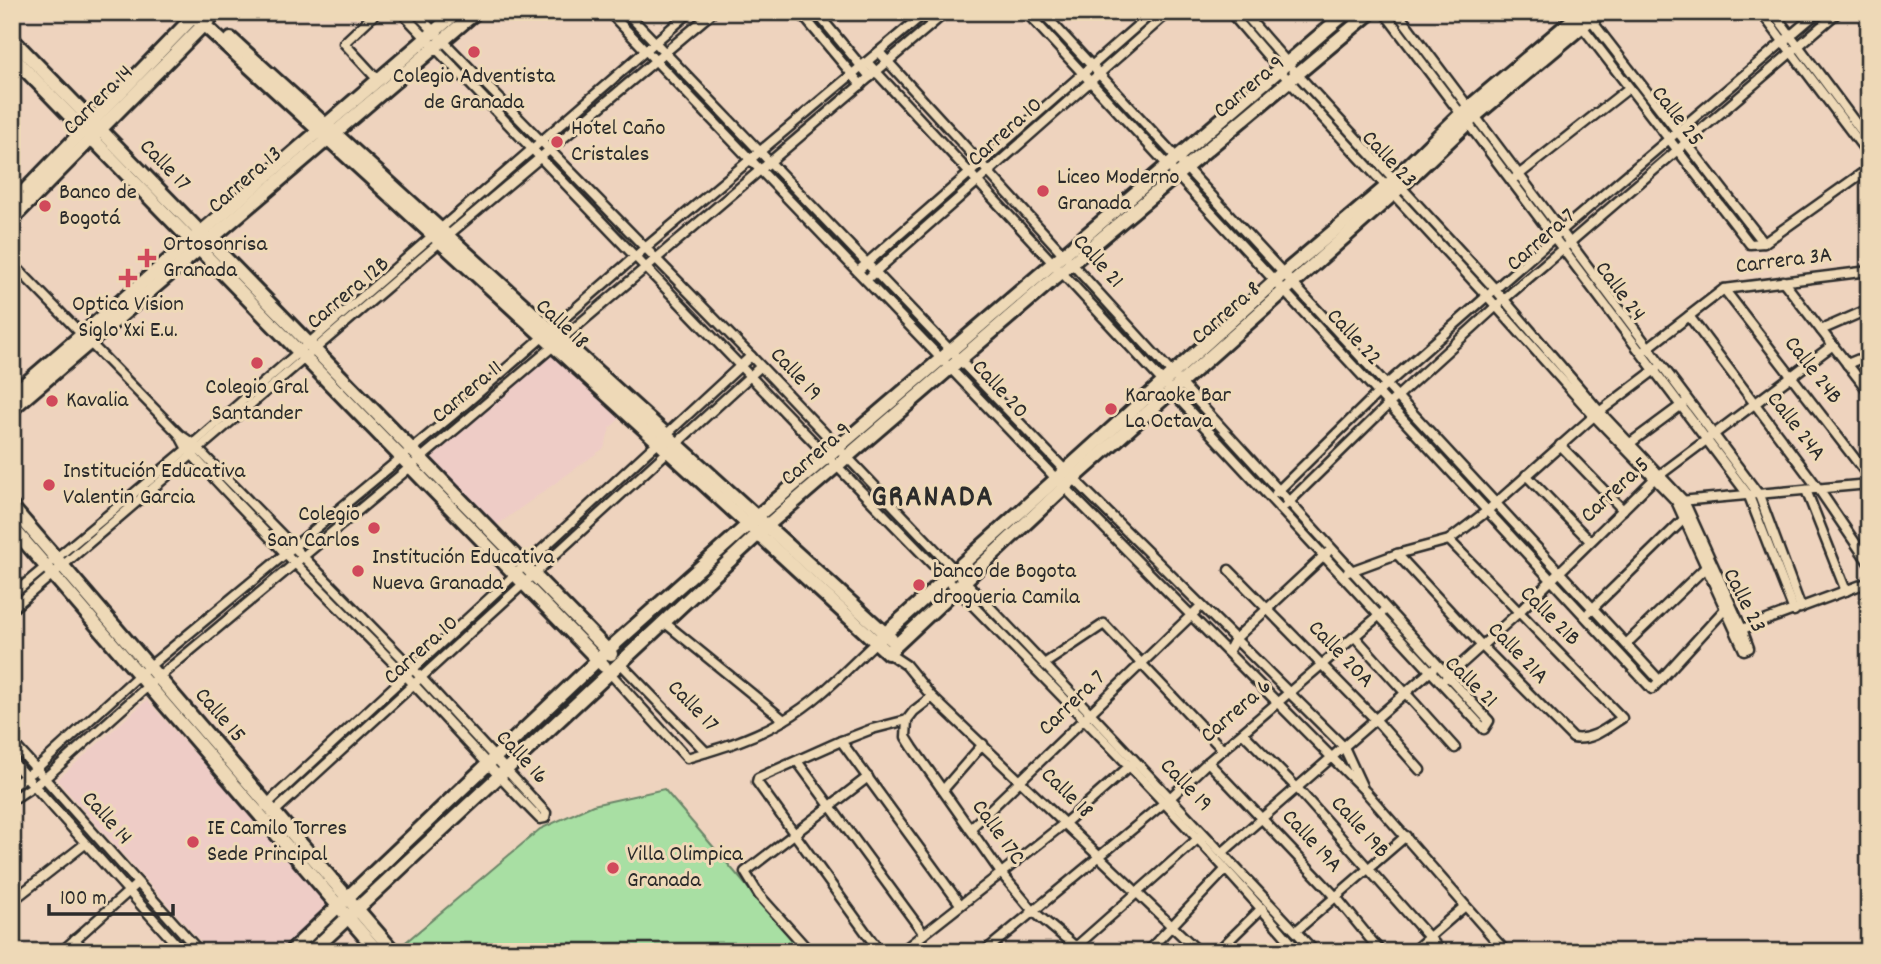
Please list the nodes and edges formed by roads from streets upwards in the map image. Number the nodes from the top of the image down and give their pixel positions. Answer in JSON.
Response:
{"nodes":[{"id":1,"x":377,"y":12,"type":"edge"},
{"id":2,"x":401,"y":12,"type":"edge"},
{"id":3,"x":415,"y":12,"type":"edge"},
{"id":4,"x":457,"y":12,"type":"edge"},
{"id":5,"x":476,"y":12,"type":"edge"},
{"id":6,"x":610,"y":12,"type":"edge"},
{"id":7,"x":626,"y":12,"type":"edge"},
{"id":8,"x":690,"y":12,"type":"edge"},
{"id":9,"x":713,"y":12,"type":"edge"},
{"id":10,"x":800,"y":12,"type":"edge"},
{"id":11,"x":816,"y":12,"type":"edge"},
{"id":12,"x":926,"y":12,"type":"edge"},
{"id":13,"x":946,"y":12,"type":"edge"},
{"id":14,"x":1026,"y":12,"type":"edge"},
{"id":15,"x":1042,"y":12,"type":"edge"},
{"id":16,"x":1153,"y":12,"type":"edge"},
{"id":17,"x":1169,"y":12,"type":"edge"},
{"id":18,"x":1230,"y":12,"type":"edge"},
{"id":19,"x":1243,"y":12,"type":"edge"},
{"id":20,"x":1348,"y":12,"type":"edge"},
{"id":21,"x":1371,"y":12,"type":"edge"},
{"id":22,"x":1384,"y":12,"type":"edge"},
{"id":23,"x":1397,"y":12,"type":"edge"},
{"id":24,"x":1761,"y":12,"type":"edge"},
{"id":25,"x":1773,"y":12,"type":"edge"},
{"id":26,"x":1818,"y":12,"type":"edge"},
{"id":27,"x":1838,"y":12,"type":"edge"},
{"id":28,"x":202,"y":16,"type":"edge"},
{"id":29,"x":1584,"y":16,"type":"edge"},
{"id":30,"x":1786,"y":38,"type":"junction"},
{"id":31,"x":12,"y":39,"type":"edge"},
{"id":32,"x":434,"y":40,"type":"junction"},
{"id":33,"x":654,"y":41,"type":"junction"},
{"id":34,"x":1794,"y":48,"type":"junction"},
{"id":35,"x":645,"y":49,"type":"junction"},
{"id":36,"x":664,"y":52,"type":"junction"},
{"id":37,"x":879,"y":52,"type":"junction"},
{"id":38,"x":12,"y":56,"type":"edge"},
{"id":39,"x":656,"y":61,"type":"junction"},
{"id":40,"x":889,"y":62,"type":"junction"},
{"id":41,"x":864,"y":64,"type":"junction"},
{"id":42,"x":1091,"y":65,"type":"junction"},
{"id":43,"x":1283,"y":66,"type":"junction"},
{"id":44,"x":1082,"y":73,"type":"junction"},
{"id":45,"x":852,"y":74,"type":"junction"},
{"id":46,"x":874,"y":74,"type":"junction"},
{"id":47,"x":1099,"y":74,"type":"junction"},
{"id":48,"x":1294,"y":78,"type":"junction"},
{"id":49,"x":378,"y":80,"type":"junction"},
{"id":50,"x":1091,"y":83,"type":"junction"},
{"id":51,"x":861,"y":85,"type":"junction"},
{"id":52,"x":1629,"y":88,"type":"junction"},
{"id":53,"x":831,"y":91,"type":"junction"},
{"id":54,"x":501,"y":100,"type":"junction"},
{"id":55,"x":841,"y":102,"type":"junction"},
{"id":56,"x":494,"y":109,"type":"junction"},
{"id":57,"x":1468,"y":115,"type":"junction"},
{"id":58,"x":92,"y":130,"type":"junction"},
{"id":59,"x":1678,"y":131,"type":"junction"},
{"id":60,"x":327,"y":132,"type":"junction"},
{"id":61,"x":1669,"y":139,"type":"junction"},
{"id":62,"x":1869,"y":141,"type":"edge"},
{"id":63,"x":542,"y":142,"type":"junction"},
{"id":64,"x":1686,"y":142,"type":"junction"},
{"id":65,"x":532,"y":149,"type":"junction"},
{"id":66,"x":549,"y":149,"type":"junction"},
{"id":67,"x":1676,"y":149,"type":"junction"},
{"id":68,"x":760,"y":151,"type":"junction"},
{"id":69,"x":1869,"y":155,"type":"edge"},
{"id":70,"x":540,"y":157,"type":"junction"},
{"id":71,"x":750,"y":160,"type":"junction"},
{"id":72,"x":1172,"y":161,"type":"junction"},
{"id":73,"x":770,"y":162,"type":"junction"},
{"id":74,"x":981,"y":163,"type":"junction"},
{"id":75,"x":1869,"y":164,"type":"edge"},
{"id":76,"x":760,"y":171,"type":"junction"},
{"id":77,"x":1182,"y":172,"type":"junction"},
{"id":78,"x":1865,"y":172,"type":"edge"},
{"id":79,"x":970,"y":173,"type":"junction"},
{"id":80,"x":989,"y":173,"type":"junction"},
{"id":81,"x":1519,"y":175,"type":"junction"},
{"id":82,"x":575,"y":176,"type":"junction"},
{"id":83,"x":1511,"y":181,"type":"junction"},
{"id":84,"x":979,"y":183,"type":"junction"},
{"id":85,"x":568,"y":186,"type":"junction"},
{"id":86,"x":1393,"y":186,"type":"junction"},
{"id":87,"x":12,"y":204,"type":"edge"},
{"id":88,"x":12,"y":219,"type":"edge"},
{"id":89,"x":1561,"y":231,"type":"junction"},
{"id":90,"x":440,"y":235,"type":"junction"},
{"id":91,"x":1554,"y":238,"type":"junction"},
{"id":92,"x":200,"y":241,"type":"junction"},
{"id":93,"x":1570,"y":243,"type":"junction"},
{"id":94,"x":1764,"y":243,"type":"junction"},
{"id":95,"x":645,"y":248,"type":"junction"},
{"id":96,"x":1563,"y":250,"type":"junction"},
{"id":97,"x":635,"y":256,"type":"junction"},
{"id":98,"x":656,"y":259,"type":"junction"},
{"id":99,"x":867,"y":262,"type":"junction"},
{"id":100,"x":12,"y":263,"type":"edge"},
{"id":101,"x":1063,"y":263,"type":"junction"},
{"id":102,"x":646,"y":267,"type":"junction"},
{"id":103,"x":858,"y":271,"type":"junction"},
{"id":104,"x":875,"y":271,"type":"junction"},
{"id":105,"x":1869,"y":271,"type":"edge"},
{"id":106,"x":866,"y":280,"type":"junction"},
{"id":107,"x":1783,"y":281,"type":"junction"},
{"id":108,"x":1284,"y":283,"type":"junction"},
{"id":109,"x":1495,"y":289,"type":"junction"},
{"id":110,"x":1724,"y":289,"type":"junction"},
{"id":111,"x":1488,"y":296,"type":"junction"},
{"id":112,"x":1500,"y":304,"type":"junction"},
{"id":113,"x":1869,"y":309,"type":"edge"},
{"id":114,"x":1689,"y":316,"type":"junction"},
{"id":115,"x":1821,"y":330,"type":"junction"},
{"id":116,"x":547,"y":333,"type":"junction"},
{"id":117,"x":86,"y":338,"type":"junction"},
{"id":118,"x":557,"y":342,"type":"junction"},
{"id":119,"x":1833,"y":345,"type":"junction"},
{"id":120,"x":1645,"y":350,"type":"junction"},
{"id":121,"x":306,"y":351,"type":"junction"},
{"id":122,"x":1869,"y":355,"type":"edge"},
{"id":123,"x":751,"y":356,"type":"junction"},
{"id":124,"x":951,"y":359,"type":"junction"},
{"id":125,"x":1847,"y":364,"type":"junction"},
{"id":126,"x":741,"y":366,"type":"junction"},
{"id":127,"x":760,"y":367,"type":"junction"},
{"id":128,"x":1658,"y":368,"type":"junction"},
{"id":129,"x":750,"y":376,"type":"junction"},
{"id":130,"x":1792,"y":376,"type":"junction"},
{"id":131,"x":1172,"y":383,"type":"junction"},
{"id":132,"x":1386,"y":385,"type":"junction"},
{"id":133,"x":1869,"y":392,"type":"edge"},
{"id":134,"x":1378,"y":393,"type":"junction"},
{"id":135,"x":12,"y":395,"type":"edge"},
{"id":136,"x":1398,"y":397,"type":"junction"},
{"id":137,"x":707,"y":398,"type":"junction"},
{"id":138,"x":1684,"y":403,"type":"junction"},
{"id":139,"x":1389,"y":404,"type":"junction"},
{"id":140,"x":1754,"y":404,"type":"junction"},
{"id":141,"x":12,"y":409,"type":"edge"},
{"id":142,"x":715,"y":409,"type":"junction"},
{"id":143,"x":454,"y":414,"type":"junction"},
{"id":144,"x":1597,"y":414,"type":"junction"},
{"id":145,"x":463,"y":423,"type":"junction"},
{"id":146,"x":1710,"y":437,"type":"junction"},
{"id":147,"x":667,"y":443,"type":"junction"},
{"id":148,"x":1629,"y":444,"type":"junction"},
{"id":149,"x":1560,"y":445,"type":"junction"},
{"id":150,"x":192,"y":449,"type":"junction"},
{"id":151,"x":842,"y":452,"type":"junction"},
{"id":152,"x":406,"y":453,"type":"junction"},
{"id":153,"x":831,"y":461,"type":"junction"},
{"id":154,"x":415,"y":463,"type":"junction"},
{"id":155,"x":1526,"y":475,"type":"junction"},
{"id":156,"x":1869,"y":477,"type":"edge"},
{"id":157,"x":1656,"y":478,"type":"junction"},
{"id":158,"x":1066,"y":479,"type":"junction"},
{"id":159,"x":1869,"y":484,"type":"edge"},
{"id":160,"x":1818,"y":488,"type":"junction"},
{"id":161,"x":1806,"y":489,"type":"junction"},
{"id":162,"x":1279,"y":490,"type":"junction"},
{"id":163,"x":1759,"y":495,"type":"junction"},
{"id":164,"x":1749,"y":496,"type":"junction"},
{"id":165,"x":1270,"y":498,"type":"junction"},
{"id":166,"x":1680,"y":501,"type":"junction"},
{"id":167,"x":1289,"y":502,"type":"junction"},
{"id":168,"x":1495,"y":503,"type":"junction"},
{"id":169,"x":12,"y":507,"type":"edge"},
{"id":170,"x":1281,"y":509,"type":"junction"},
{"id":171,"x":1623,"y":510,"type":"junction"},
{"id":172,"x":1487,"y":511,"type":"junction"},
{"id":173,"x":1687,"y":517,"type":"junction"},
{"id":174,"x":757,"y":525,"type":"junction"},
{"id":175,"x":12,"y":527,"type":"edge"},
{"id":176,"x":1449,"y":540,"type":"junction"},
{"id":177,"x":1590,"y":541,"type":"junction"},
{"id":178,"x":293,"y":546,"type":"junction"},
{"id":179,"x":1332,"y":549,"type":"junction"},
{"id":180,"x":284,"y":554,"type":"junction"},
{"id":181,"x":1397,"y":554,"type":"junction"},
{"id":182,"x":1323,"y":555,"type":"junction"},
{"id":183,"x":304,"y":556,"type":"junction"},
{"id":184,"x":1869,"y":563,"type":"edge"},
{"id":185,"x":294,"y":564,"type":"junction"},
{"id":186,"x":1708,"y":564,"type":"junction"},
{"id":187,"x":54,"y":566,"type":"junction"},
{"id":188,"x":1228,"y":570,"type":"dead end"},
{"id":189,"x":1351,"y":570,"type":"junction"},
{"id":190,"x":1560,"y":573,"type":"junction"},
{"id":191,"x":524,"y":575,"type":"junction"},
{"id":192,"x":1343,"y":576,"type":"junction"},
{"id":193,"x":955,"y":580,"type":"junction"},
{"id":194,"x":1551,"y":580,"type":"junction"},
{"id":195,"x":1869,"y":582,"type":"edge"},
{"id":196,"x":1846,"y":591,"type":"junction"},
{"id":197,"x":12,"y":595,"type":"edge"},
{"id":198,"x":1201,"y":606,"type":"junction"},
{"id":199,"x":1728,"y":607,"type":"junction"},
{"id":200,"x":12,"y":609,"type":"edge"},
{"id":201,"x":1268,"y":609,"type":"junction"},
{"id":202,"x":1387,"y":609,"type":"junction"},
{"id":203,"x":1593,"y":609,"type":"junction"},
{"id":204,"x":1797,"y":609,"type":"junction"},
{"id":205,"x":1518,"y":614,"type":"junction"},
{"id":206,"x":1191,"y":615,"type":"junction"},
{"id":207,"x":1379,"y":615,"type":"junction"},
{"id":208,"x":1585,"y":617,"type":"junction"},
{"id":209,"x":664,"y":622,"type":"junction"},
{"id":210,"x":1355,"y":637,"type":"junction"},
{"id":211,"x":881,"y":638,"type":"junction"},
{"id":212,"x":1236,"y":639,"type":"junction"},
{"id":213,"x":1626,"y":644,"type":"junction"},
{"id":214,"x":1483,"y":647,"type":"junction"},
{"id":215,"x":892,"y":648,"type":"junction"},
{"id":216,"x":608,"y":650,"type":"junction"},
{"id":217,"x":1228,"y":652,"type":"junction"},
{"id":218,"x":599,"y":661,"type":"junction"},
{"id":219,"x":619,"y":662,"type":"junction"},
{"id":220,"x":1042,"y":662,"type":"junction"},
{"id":221,"x":1142,"y":664,"type":"junction"},
{"id":222,"x":1321,"y":664,"type":"junction"},
{"id":223,"x":1434,"y":668,"type":"junction"},
{"id":224,"x":413,"y":669,"type":"junction"},
{"id":225,"x":144,"y":671,"type":"junction"},
{"id":226,"x":609,"y":672,"type":"junction"},
{"id":227,"x":405,"y":676,"type":"junction"},
{"id":228,"x":1056,"y":677,"type":"junction"},
{"id":229,"x":421,"y":678,"type":"junction"},
{"id":230,"x":1445,"y":680,"type":"junction"},
{"id":231,"x":1660,"y":681,"type":"junction"},
{"id":232,"x":153,"y":682,"type":"junction"},
{"id":233,"x":1048,"y":684,"type":"junction"},
{"id":234,"x":414,"y":685,"type":"junction"},
{"id":235,"x":1406,"y":692,"type":"junction"},
{"id":236,"x":1289,"y":693,"type":"junction"},
{"id":237,"x":932,"y":697,"type":"junction"},
{"id":238,"x":1279,"y":703,"type":"junction"},
{"id":239,"x":1087,"y":717,"type":"junction"},
{"id":240,"x":1622,"y":718,"type":"joint"},
{"id":241,"x":1376,"y":719,"type":"junction"},
{"id":242,"x":784,"y":720,"type":"junction"},
{"id":243,"x":907,"y":720,"type":"junction"},
{"id":244,"x":1243,"y":733,"type":"junction"},
{"id":245,"x":841,"y":741,"type":"junction"},
{"id":246,"x":12,"y":743,"type":"edge"},
{"id":247,"x":984,"y":744,"type":"junction"},
{"id":248,"x":1343,"y":747,"type":"junction"},
{"id":249,"x":1455,"y":748,"type":"dead end"},
{"id":250,"x":1223,"y":750,"type":"junction"},
{"id":251,"x":706,"y":752,"type":"junction"},
{"id":252,"x":1331,"y":758,"type":"junction"},
{"id":253,"x":12,"y":761,"type":"edge"},
{"id":254,"x":797,"y":761,"type":"junction"},
{"id":255,"x":491,"y":762,"type":"junction"},
{"id":256,"x":1208,"y":762,"type":"junction"},
{"id":257,"x":1132,"y":763,"type":"junction"},
{"id":258,"x":36,"y":769,"type":"junction"},
{"id":259,"x":1420,"y":770,"type":"dead end"},
{"id":260,"x":501,"y":773,"type":"junction"},
{"id":261,"x":26,"y":777,"type":"junction"},
{"id":262,"x":868,"y":777,"type":"junction"},
{"id":263,"x":44,"y":779,"type":"junction"},
{"id":264,"x":1021,"y":780,"type":"junction"},
{"id":265,"x":12,"y":786,"type":"edge"},
{"id":266,"x":34,"y":786,"type":"junction"},
{"id":267,"x":1297,"y":788,"type":"junction"},
{"id":268,"x":943,"y":790,"type":"junction"},
{"id":269,"x":1365,"y":791,"type":"junction"},
{"id":270,"x":12,"y":800,"type":"edge"},
{"id":271,"x":1167,"y":801,"type":"junction"},
{"id":272,"x":831,"y":806,"type":"junction"},
{"id":273,"x":266,"y":812,"type":"junction"},
{"id":274,"x":1263,"y":818,"type":"junction"},
{"id":275,"x":1065,"y":823,"type":"junction"},
{"id":276,"x":970,"y":829,"type":"junction"},
{"id":277,"x":795,"y":834,"type":"junction"},
{"id":278,"x":1201,"y":836,"type":"junction"},
{"id":279,"x":1406,"y":836,"type":"junction"},
{"id":280,"x":85,"y":844,"type":"junction"},
{"id":281,"x":1222,"y":853,"type":"junction"},
{"id":282,"x":1100,"y":858,"type":"junction"},
{"id":283,"x":1369,"y":868,"type":"junction"},
{"id":284,"x":1224,"y":870,"type":"junction"},
{"id":285,"x":1001,"y":873,"type":"junction"},
{"id":286,"x":138,"y":883,"type":"junction"},
{"id":287,"x":128,"y":891,"type":"junction"},
{"id":288,"x":1136,"y":893,"type":"junction"},
{"id":289,"x":1336,"y":897,"type":"junction"},
{"id":290,"x":12,"y":901,"type":"edge"},
{"id":291,"x":343,"y":902,"type":"junction"},
{"id":292,"x":960,"y":904,"type":"junction"},
{"id":293,"x":1465,"y":906,"type":"junction"},
{"id":294,"x":1262,"y":908,"type":"junction"},
{"id":295,"x":1034,"y":912,"type":"junction"},
{"id":296,"x":352,"y":913,"type":"junction"},
{"id":297,"x":1170,"y":926,"type":"junction"},
{"id":298,"x":1296,"y":931,"type":"junction"},
{"id":299,"x":924,"y":934,"type":"junction"},
{"id":300,"x":1428,"y":936,"type":"junction"},
{"id":301,"x":75,"y":939,"type":"junction"},
{"id":302,"x":1499,"y":944,"type":"junction"},
{"id":303,"x":1076,"y":950,"type":"edge"},
{"id":304,"x":61,"y":952,"type":"edge"},
{"id":305,"x":85,"y":952,"type":"edge"},
{"id":306,"x":183,"y":952,"type":"edge"},
{"id":307,"x":200,"y":952,"type":"edge"},
{"id":308,"x":290,"y":952,"type":"edge"},
{"id":309,"x":311,"y":952,"type":"edge"},
{"id":310,"x":378,"y":952,"type":"edge"},
{"id":311,"x":394,"y":952,"type":"edge"},
{"id":312,"x":810,"y":952,"type":"edge"},
{"id":313,"x":880,"y":952,"type":"edge"},
{"id":314,"x":901,"y":952,"type":"edge"},
{"id":315,"x":984,"y":952,"type":"edge"},
{"id":316,"x":1147,"y":952,"type":"edge"},
{"id":317,"x":1199,"y":952,"type":"edge"},
{"id":318,"x":1217,"y":952,"type":"edge"},
{"id":319,"x":1299,"y":952,"type":"edge"},
{"id":320,"x":1315,"y":952,"type":"edge"},
{"id":321,"x":1381,"y":952,"type":"edge"},
{"id":322,"x":1412,"y":952,"type":"edge"},
{"id":323,"x":1442,"y":952,"type":"edge"},
{"id":324,"x":1489,"y":952,"type":"edge"},
{"id":325,"x":1506,"y":952,"type":"edge"}],
"edges":[{"from":1,"to":49,"type":"street"},
{"from":2,"to":32,"type":"street","name":"Calle 19"},
{"from":3,"to":32,"type":"street","name":"Calle 19"},
{"from":4,"to":32,"type":"street","name":"Carrera 13"},
{"from":5,"to":32,"type":"street","name":"Carrera 13"},
{"from":6,"to":35,"type":"street","name":"Calle 20"},
{"from":7,"to":33,"type":"street","name":"Calle 20"},
{"from":8,"to":33,"type":"street","name":"Carrera 12B"},
{"from":9,"to":36,"type":"street","name":"Carrera 12B"},
{"from":10,"to":45,"type":"street"},
{"from":11,"to":41,"type":"street","name":"Calle 21"},
{"from":12,"to":37,"type":"street","name":"Carrera 11"},
{"from":13,"to":40,"type":"street","name":"Carrera 11"},
{"from":14,"to":44,"type":"street","name":"Calle 22"},
{"from":15,"to":42,"type":"street","name":"Calle 22"},
{"from":16,"to":42,"type":"street","name":"Carrera 10"},
{"from":17,"to":47,"type":"street","name":"Carrera 10"},
{"from":18,"to":43,"type":"street","name":"Calle 23"},
{"from":19,"to":43,"type":"street","name":"Calle 23"},
{"from":20,"to":43,"type":"street","name":"Carrera 9"},
{"from":21,"to":48,"type":"street","name":"Carrera 9"},
{"from":22,"to":57,"type":"street","name":"Calle 24"},
{"from":23,"to":57,"type":"street","name":"Calle 24"},
{"from":24,"to":30,"type":"street"},
{"from":25,"to":30,"type":"street"},
{"from":26,"to":30,"type":"street","name":"Carrera 7"},
{"from":27,"to":34,"type":"street","name":"Carrera 7"},
{"from":28,"to":58,"type":"street","name":"Carrera 14"},
{"from":28,"to":60,"type":"street","name":"Calle 18"},
{"from":29,"to":52,"type":"street","name":"Calle 25"},
{"from":29,"to":57,"type":"street","name":"Carrera 8"},
{"from":29,"to":59,"type":"street","name":"Calle 25"},
{"from":30,"to":34,"type":"street"},
{"from":30,"to":59,"type":"street","name":"Carrera 7"},
{"from":31,"to":58,"type":"street","name":"Calle 17"},
{"from":32,"to":49,"type":"street","name":"Carrera 13"},
{"from":32,"to":54,"type":"street","name":"Calle 19"},
{"from":32,"to":56,"type":"street","name":"Calle 19"},
{"from":32,"to":60,"type":"street","name":"Carrera 13"},
{"from":33,"to":35,"type":"street","name":"Carrera 12B"},
{"from":33,"to":36,"type":"street","name":"Calle 20"},
{"from":34,"to":62,"type":"street"},
{"from":34,"to":64,"type":"street","name":"Carrera 7"},
{"from":34,"to":69,"type":"street"},
{"from":35,"to":39,"type":"street","name":"Calle 20"},
{"from":35,"to":63,"type":"street","name":"Carrera 12B"},
{"from":36,"to":39,"type":"street","name":"Carrera 12B"},
{"from":36,"to":68,"type":"street","name":"Calle 20"},
{"from":37,"to":40,"type":"street","name":"Calle 21"},
{"from":37,"to":41,"type":"street","name":"Carrera 11"},
{"from":38,"to":58,"type":"street","name":"Calle 17"},
{"from":39,"to":66,"type":"street","name":"Carrera 12B"},
{"from":39,"to":71,"type":"street","name":"Calle 20"},
{"from":40,"to":46,"type":"street","name":"Carrera 11"},
{"from":40,"to":74,"type":"street","name":"Calle 21"},
{"from":41,"to":45,"type":"street","name":"Carrera 11"},
{"from":41,"to":46,"type":"street","name":"Calle 21"},
{"from":42,"to":44,"type":"street","name":"Carrera 10"},
{"from":42,"to":47,"type":"street","name":"Calle 22"},
{"from":43,"to":48,"type":"street","name":"Calle 23"},
{"from":43,"to":72,"type":"street","name":"Carrera 9"},
{"from":44,"to":50,"type":"street","name":"Calle 22"},
{"from":44,"to":74,"type":"street","name":"Carrera 10"},
{"from":45,"to":51,"type":"street"},
{"from":45,"to":53,"type":"street","name":"Carrera 11"},
{"from":46,"to":51,"type":"street","name":"Carrera 11"},
{"from":46,"to":79,"type":"street","name":"Calle 21"},
{"from":47,"to":50,"type":"street","name":"Carrera 10"},
{"from":47,"to":72,"type":"street","name":"Calle 22"},
{"from":48,"to":77,"type":"street","name":"Carrera 9"},
{"from":48,"to":86,"type":"street","name":"Calle 23"},
{"from":49,"to":60,"type":"street","name":"Carrera 13"},
{"from":50,"to":72,"type":"street","name":"Calle 22"},
{"from":50,"to":80,"type":"street","name":"Carrera 10"},
{"from":51,"to":55,"type":"street","name":"Carrera 11"},
{"from":52,"to":61,"type":"street","name":"Calle 25"},
{"from":52,"to":81,"type":"street"},
{"from":53,"to":55,"type":"street"},
{"from":53,"to":68,"type":"street","name":"Carrera 11"},
{"from":54,"to":56,"type":"street"},
{"from":54,"to":63,"type":"street","name":"Calle 19"},
{"from":55,"to":73,"type":"street","name":"Carrera 11"},
{"from":56,"to":65,"type":"street","name":"Calle 19"},
{"from":57,"to":81,"type":"street","name":"Calle 24"},
{"from":57,"to":83,"type":"street","name":"Calle 24"},
{"from":57,"to":86,"type":"street","name":"Carrera 8"},
{"from":58,"to":87,"type":"street","name":"Carrera 14"},
{"from":58,"to":88,"type":"street","name":"Carrera 14"},
{"from":58,"to":92,"type":"street","name":"Calle 17"},
{"from":59,"to":61,"type":"street","name":"Carrera 7"},
{"from":59,"to":64,"type":"street","name":"Calle 25"},
{"from":60,"to":90,"type":"street","name":"Calle 18"},
{"from":60,"to":92,"type":"street","name":"Carrera 13"},
{"from":61,"to":67,"type":"street","name":"Calle 25"},
{"from":61,"to":89,"type":"street","name":"Carrera 7"},
{"from":63,"to":65,"type":"street","name":"Carrera 12B"},
{"from":63,"to":66,"type":"street","name":"Calle 19"},
{"from":64,"to":67,"type":"street","name":"Carrera 7"},
{"from":64,"to":94,"type":"street","name":"Calle 25"},
{"from":65,"to":70,"type":"street","name":"Calle 19"},
{"from":65,"to":90,"type":"street","name":"Carrera 12B"},
{"from":66,"to":70,"type":"street","name":"Carrera 12B"},
{"from":66,"to":82,"type":"street","name":"Calle 19"},
{"from":67,"to":93,"type":"street","name":"Carrera 7"},
{"from":67,"to":94,"type":"street","name":"Calle 25"},
{"from":68,"to":71,"type":"street","name":"Carrera 11"},
{"from":68,"to":73,"type":"street","name":"Calle 20"},
{"from":70,"to":85,"type":"street","name":"Calle 19"},
{"from":70,"to":90,"type":"street","name":"Carrera 12B"},
{"from":71,"to":76,"type":"street","name":"Calle 20"},
{"from":71,"to":95,"type":"street","name":"Carrera 11"},
{"from":72,"to":77,"type":"street","name":"Calle 22"},
{"from":72,"to":101,"type":"street","name":"Carrera 9"},
{"from":73,"to":76,"type":"street","name":"Carrera 11"},
{"from":73,"to":99,"type":"street","name":"Calle 20"},
{"from":74,"to":79,"type":"street","name":"Carrera 10"},
{"from":74,"to":80,"type":"street","name":"Calle 21"},
{"from":75,"to":78,"type":"street"},
{"from":76,"to":98,"type":"street","name":"Carrera 11"},
{"from":76,"to":103,"type":"street","name":"Calle 20"},
{"from":77,"to":101,"type":"street","name":"Carrera 9"},
{"from":77,"to":108,"type":"street","name":"Calle 22"},
{"from":78,"to":94,"type":"street"},
{"from":79,"to":84,"type":"street","name":"Calle 21"},
{"from":79,"to":99,"type":"street","name":"Carrera 10"},
{"from":80,"to":84,"type":"street","name":"Carrera 10"},
{"from":80,"to":101,"type":"street","name":"Calle 21"},
{"from":81,"to":83,"type":"street"},
{"from":81,"to":89,"type":"street","name":"Calle 24"},
{"from":82,"to":85,"type":"street"},
{"from":82,"to":95,"type":"street","name":"Calle 19"},
{"from":83,"to":91,"type":"street","name":"Calle 24"},
{"from":84,"to":101,"type":"street","name":"Calle 21"},
{"from":84,"to":104,"type":"street","name":"Carrera 10"},
{"from":85,"to":97,"type":"street","name":"Calle 19"},
{"from":86,"to":108,"type":"street","name":"Carrera 8"},
{"from":86,"to":109,"type":"street","name":"Calle 23"},
{"from":86,"to":111,"type":"street","name":"Calle 23"},
{"from":89,"to":91,"type":"street","name":"Carrera 7"},
{"from":89,"to":93,"type":"street","name":"Calle 24"},
{"from":90,"to":116,"type":"street","name":"Calle 18"},
{"from":90,"to":121,"type":"street","name":"Carrera 12B"},
{"from":91,"to":96,"type":"street","name":"Calle 24"},
{"from":91,"to":109,"type":"street","name":"Carrera 7"},
{"from":92,"to":117,"type":"street","name":"Carrera 13"},
{"from":92,"to":121,"type":"street","name":"Calle 17"},
{"from":93,"to":96,"type":"street","name":"Carrera 7"},
{"from":93,"to":120,"type":"street","name":"Calle 24"},
{"from":95,"to":97,"type":"street","name":"Carrera 11"},
{"from":95,"to":98,"type":"street","name":"Calle 19"},
{"from":96,"to":112,"type":"street","name":"Carrera 7"},
{"from":96,"to":120,"type":"street","name":"Calle 24"},
{"from":97,"to":102,"type":"street","name":"Calle 19"},
{"from":97,"to":116,"type":"street","name":"Carrera 11"},
{"from":98,"to":102,"type":"street","name":"Carrera 11"},
{"from":98,"to":123,"type":"street","name":"Calle 19"},
{"from":99,"to":103,"type":"street","name":"Carrera 10"},
{"from":99,"to":104,"type":"street","name":"Calle 20"},
{"from":100,"to":117,"type":"street","name":"Calle 16"},
{"from":101,"to":124,"type":"street","name":"Carrera 9"},
{"from":101,"to":131,"type":"street","name":"Calle 21"},
{"from":101,"to":131,"type":"street","name":"Calle 21"},
{"from":102,"to":118,"type":"street","name":"Carrera 11"},
{"from":102,"to":126,"type":"street","name":"Calle 19"},
{"from":103,"to":106,"type":"street","name":"Calle 20"},
{"from":104,"to":106,"type":"street","name":"Carrera 10"},
{"from":104,"to":124,"type":"street","name":"Calle 20"},
{"from":105,"to":107,"type":"street","name":"Carrera 3A"},
{"from":106,"to":124,"type":"street","name":"Calle 20"},
{"from":107,"to":110,"type":"street","name":"Carrera 3A"},
{"from":107,"to":115,"type":"street"},
{"from":108,"to":131,"type":"street","name":"Carrera 8"},
{"from":108,"to":132,"type":"street","name":"Calle 22"},
{"from":108,"to":134,"type":"street","name":"Calle 22"},
{"from":109,"to":111,"type":"street","name":"Carrera 7"},
{"from":109,"to":112,"type":"street","name":"Calle 23"},
{"from":110,"to":114,"type":"street","name":"Carrera 3A"},
{"from":110,"to":130,"type":"street","name":"Calle 24B"},
{"from":111,"to":112,"type":"street","name":"Calle 23"},
{"from":111,"to":132,"type":"street","name":"Carrera 7"},
{"from":112,"to":136,"type":"street","name":"Carrera 7"},
{"from":112,"to":144,"type":"street","name":"Calle 23"},
{"from":113,"to":115,"type":"street"},
{"from":114,"to":120,"type":"street","name":"Carrera 3A"},
{"from":114,"to":140,"type":"street","name":"Calle 24A"},
{"from":115,"to":119,"type":"street"},
{"from":116,"to":118,"type":"street","name":"Calle 18"},
{"from":116,"to":143,"type":"street","name":"Carrera 11"},
{"from":117,"to":135,"type":"street","name":"Carrera 13"},
{"from":117,"to":141,"type":"street","name":"Carrera 13"},
{"from":117,"to":150,"type":"street","name":"Calle 16"},
{"from":118,"to":145,"type":"street","name":"Carrera 11"},
{"from":118,"to":147,"type":"street","name":"Calle 18"},
{"from":119,"to":125,"type":"street"},
{"from":119,"to":130,"type":"street","name":"Carrera 5"},
{"from":120,"to":128,"type":"street","name":"Calle 24"},
{"from":121,"to":150,"type":"street","name":"Carrera 12B"},
{"from":121,"to":152,"type":"street","name":"Calle 17"},
{"from":122,"to":125,"type":"street"},
{"from":123,"to":126,"type":"street","name":"Carrera 10"},
{"from":123,"to":127,"type":"street","name":"Calle 19"},
{"from":124,"to":151,"type":"street","name":"Carrera 9"},
{"from":124,"to":158,"type":"street","name":"Calle 20"},
{"from":125,"to":133,"type":"street"},
{"from":126,"to":129,"type":"street","name":"Calle 19"},
{"from":126,"to":137,"type":"street","name":"Carrera 10"},
{"from":127,"to":129,"type":"street","name":"Carrera 10"},
{"from":127,"to":151,"type":"street","name":"Calle 19"},
{"from":128,"to":138,"type":"street","name":"Calle 24"},
{"from":128,"to":144,"type":"street"},
{"from":129,"to":142,"type":"street","name":"Carrera 10"},
{"from":129,"to":153,"type":"street","name":"Calle 19"},
{"from":130,"to":140,"type":"street","name":"Carrera 5"},
{"from":130,"to":156,"type":"street","name":"Calle 24B"},
{"from":131,"to":158,"type":"street","name":"Carrera 8"},
{"from":131,"to":162,"type":"street","name":"Calle 21"},
{"from":131,"to":165,"type":"street","name":"Calle 21"},
{"from":132,"to":134,"type":"street","name":"Carrera 7"},
{"from":132,"to":136,"type":"street","name":"Calle 22"},
{"from":134,"to":139,"type":"street","name":"Calle 22"},
{"from":134,"to":162,"type":"street","name":"Carrera 7"},
{"from":136,"to":139,"type":"street","name":"Carrera 7"},
{"from":136,"to":168,"type":"street","name":"Calle 22"},
{"from":137,"to":142,"type":"street"},
{"from":137,"to":147,"type":"street","name":"Carrera 10"},
{"from":138,"to":146,"type":"street","name":"Calle 24"},
{"from":138,"to":148,"type":"street"},
{"from":139,"to":167,"type":"street","name":"Carrera 7"},
{"from":139,"to":172,"type":"street","name":"Calle 22"},
{"from":140,"to":146,"type":"street","name":"Carrera 5"},
{"from":140,"to":160,"type":"street","name":"Calle 24A"},
{"from":142,"to":147,"type":"street","name":"Carrera 10"},
{"from":143,"to":145,"type":"street"},
{"from":143,"to":152,"type":"street","name":"Carrera 11"},
{"from":144,"to":148,"type":"street","name":"Calle 23"},
{"from":144,"to":149,"type":"street"},
{"from":144,"to":157,"type":"street","name":"Calle 23"},
{"from":145,"to":154,"type":"street","name":"Carrera 11"},
{"from":146,"to":157,"type":"street","name":"Carrera 5"},
{"from":146,"to":163,"type":"street","name":"Calle 24"},
{"from":146,"to":164,"type":"street","name":"Calle 24"},
{"from":147,"to":174,"type":"street","name":"Calle 18"},
{"from":147,"to":191,"type":"street","name":"Carrera 10"},
{"from":147,"to":191,"type":"street","name":"Carrera 10"},
{"from":148,"to":157,"type":"street","name":"Calle 23"},
{"from":149,"to":155,"type":"street"},
{"from":149,"to":171,"type":"street"},
{"from":150,"to":178,"type":"street","name":"Calle 16"},
{"from":150,"to":180,"type":"street","name":"Calle 16"},
{"from":150,"to":187,"type":"street","name":"Carrera 12B"},
{"from":151,"to":153,"type":"street","name":"Carrera 9"},
{"from":151,"to":193,"type":"street","name":"Calle 19"},
{"from":152,"to":154,"type":"street","name":"Calle 17"},
{"from":152,"to":178,"type":"street","name":"Carrera 11"},
{"from":153,"to":174,"type":"street","name":"Carrera 9"},
{"from":153,"to":193,"type":"street","name":"Calle 19"},
{"from":154,"to":183,"type":"street","name":"Carrera 11"},
{"from":154,"to":191,"type":"street","name":"Calle 17"},
{"from":155,"to":168,"type":"street"},
{"from":155,"to":177,"type":"street"},
{"from":157,"to":166,"type":"street","name":"Calle 23"},
{"from":157,"to":171,"type":"street","name":"Carrera 5"},
{"from":158,"to":193,"type":"street","name":"Carrera 8"},
{"from":158,"to":198,"type":"street","name":"Calle 20"},
{"from":158,"to":206,"type":"street","name":"Calle 20"},
{"from":159,"to":160,"type":"street"},
{"from":160,"to":161,"type":"street"},
{"from":160,"to":184,"type":"street","name":"Calle 24A"},
{"from":161,"to":163,"type":"street"},
{"from":161,"to":196,"type":"street"},
{"from":162,"to":165,"type":"street","name":"Carrera 7"},
{"from":162,"to":167,"type":"street","name":"Calle 21"},
{"from":163,"to":164,"type":"street"},
{"from":163,"to":204,"type":"street","name":"Calle 24"},
{"from":164,"to":166,"type":"street"},
{"from":164,"to":204,"type":"street","name":"Calle 24"},
{"from":165,"to":170,"type":"street","name":"Calle 21"},
{"from":166,"to":173,"type":"street","name":"Calle 23"},
{"from":167,"to":170,"type":"street","name":"Carrera 7"},
{"from":167,"to":179,"type":"street","name":"Calle 21"},
{"from":168,"to":172,"type":"street"},
{"from":168,"to":190,"type":"street","name":"Calle 22"},
{"from":169,"to":187,"type":"street","name":"Calle 15"},
{"from":170,"to":182,"type":"street","name":"Calle 21"},
{"from":171,"to":177,"type":"street","name":"Carrera 5"},
{"from":172,"to":176,"type":"street"},
{"from":172,"to":194,"type":"street","name":"Calle 22"},
{"from":173,"to":186,"type":"street","name":"Calle 23"},
{"from":173,"to":203,"type":"street"},
{"from":174,"to":209,"type":"street","name":"Carrera 9"},
{"from":174,"to":211,"type":"street","name":"Calle 18"},
{"from":174,"to":216,"type":"street","name":"Carrera 9"},
{"from":175,"to":187,"type":"street","name":"Calle 15"},
{"from":176,"to":181,"type":"street"},
{"from":176,"to":205,"type":"street","name":"Calle 21B"},
{"from":177,"to":190,"type":"street","name":"Carrera 5"},
{"from":178,"to":180,"type":"street","name":"Carrera 11"},
{"from":178,"to":183,"type":"street","name":"Calle 16"},
{"from":179,"to":182,"type":"street"},
{"from":179,"to":189,"type":"street","name":"Calle 21"},
{"from":180,"to":185,"type":"street","name":"Calle 16"},
{"from":180,"to":225,"type":"street","name":"Carrera 11"},
{"from":181,"to":189,"type":"street"},
{"from":181,"to":214,"type":"street","name":"Calle 21A"},
{"from":182,"to":192,"type":"street","name":"Calle 21"},
{"from":182,"to":201,"type":"street"},
{"from":183,"to":185,"type":"street","name":"Carrera 11"},
{"from":183,"to":224,"type":"street","name":"Calle 16"},
{"from":185,"to":227,"type":"street","name":"Calle 16"},
{"from":185,"to":232,"type":"street","name":"Carrera 11"},
{"from":186,"to":199,"type":"street","name":"Calle 23"},
{"from":186,"to":213,"type":"street"},
{"from":187,"to":197,"type":"street","name":"Carrera 12B"},
{"from":187,"to":200,"type":"street","name":"Carrera 12B"},
{"from":187,"to":225,"type":"street","name":"Calle 15"},
{"from":188,"to":201,"type":"street","name":"Calle 20A"},
{"from":189,"to":192,"type":"street"},
{"from":189,"to":202,"type":"street","name":"Calle 21"},
{"from":190,"to":194,"type":"street","name":"Carrera 5"},
{"from":190,"to":203,"type":"street","name":"Calle 22"},
{"from":191,"to":216,"type":"street","name":"Calle 17"},
{"from":191,"to":218,"type":"street","name":"Calle 17"},
{"from":191,"to":224,"type":"street","name":"Carrera 10"},
{"from":191,"to":229,"type":"street","name":"Carrera 10"},
{"from":192,"to":207,"type":"street","name":"Calle 21"},
{"from":193,"to":211,"type":"street","name":"Carrera 8"},
{"from":193,"to":215,"type":"street","name":"Carrera 8"},
{"from":193,"to":220,"type":"street","name":"Calle 19"},
{"from":193,"to":233,"type":"street","name":"Calle 19"},
{"from":194,"to":205,"type":"street","name":"Carrera 5"},
{"from":194,"to":208,"type":"street","name":"Calle 22"},
{"from":195,"to":196,"type":"street"},
{"from":196,"to":204,"type":"street"},
{"from":198,"to":206,"type":"street","name":"Carrera 7"},
{"from":198,"to":212,"type":"street","name":"Calle 20"},
{"from":199,"to":204,"type":"street","name":"Calle 23"},
{"from":199,"to":231,"type":"street"},
{"from":201,"to":212,"type":"street"},
{"from":201,"to":222,"type":"street","name":"Calle 20A"},
{"from":202,"to":207,"type":"street","name":"Carrera 6"},
{"from":202,"to":223,"type":"street","name":"Calle 21"},
{"from":203,"to":208,"type":"street"},
{"from":203,"to":213,"type":"street","name":"Calle 22"},
{"from":205,"to":214,"type":"street","name":"Carrera 5"},
{"from":205,"to":240,"type":"street","name":"Calle 21B"},
{"from":206,"to":217,"type":"street","name":"Calle 20"},
{"from":206,"to":221,"type":"street","name":"Carrera 7"},
{"from":207,"to":210,"type":"street","name":"Carrera 6"},
{"from":207,"to":223,"type":"street","name":"Calle 21"},
{"from":208,"to":231,"type":"street","name":"Calle 22"},
{"from":209,"to":219,"type":"street","name":"Carrera 9"},
{"from":209,"to":242,"type":"street"},
{"from":210,"to":222,"type":"street","name":"Carrera 6"},
{"from":210,"to":235,"type":"street"},
{"from":211,"to":215,"type":"street","name":"Calle 18"},
{"from":211,"to":242,"type":"street"},
{"from":212,"to":217,"type":"street"},
{"from":212,"to":236,"type":"street","name":"Calle 20"},
{"from":213,"to":231,"type":"street","name":"Calle 22"},
{"from":214,"to":230,"type":"street","name":"Carrera 5"},
{"from":214,"to":240,"type":"street","name":"Calle 21A"},
{"from":215,"to":237,"type":"street","name":"Calle 18"},
{"from":216,"to":218,"type":"street","name":"Carrera 9"},
{"from":216,"to":219,"type":"street","name":"Calle 17"},
{"from":217,"to":238,"type":"street","name":"Calle 20"},
{"from":218,"to":226,"type":"street","name":"Calle 17"},
{"from":218,"to":255,"type":"street","name":"Carrera 9"},
{"from":219,"to":226,"type":"street","name":"Carrera 9"},
{"from":219,"to":251,"type":"street","name":"Calle 17"},
{"from":220,"to":221,"type":"street"},
{"from":220,"to":228,"type":"street","name":"Calle 19"},
{"from":221,"to":239,"type":"street","name":"Carrera 7"},
{"from":221,"to":250,"type":"street"},
{"from":222,"to":236,"type":"street","name":"Carrera 6"},
{"from":222,"to":241,"type":"street","name":"Calle 20A"},
{"from":223,"to":230,"type":"street","name":"Calle 21"},
{"from":223,"to":235,"type":"street"},
{"from":224,"to":227,"type":"street","name":"Carrera 10"},
{"from":224,"to":229,"type":"street","name":"Calle 16"},
{"from":225,"to":232,"type":"street","name":"Calle 15"},
{"from":225,"to":258,"type":"street","name":"Carrera 11"},
{"from":226,"to":251,"type":"street","name":"Calle 17"},
{"from":226,"to":260,"type":"street","name":"Carrera 9"},
{"from":227,"to":234,"type":"street","name":"Calle 16"},
{"from":227,"to":273,"type":"street","name":"Carrera 10"},
{"from":228,"to":233,"type":"street"},
{"from":228,"to":239,"type":"street","name":"Calle 19"},
{"from":229,"to":234,"type":"street","name":"Carrera 10"},
{"from":229,"to":255,"type":"street","name":"Calle 16"},
{"from":230,"to":230,"type":"street","name":"Calle 21"},
{"from":232,"to":263,"type":"street","name":"Carrera 11"},
{"from":232,"to":273,"type":"street","name":"Calle 15"},
{"from":233,"to":239,"type":"street","name":"Calle 19"},
{"from":234,"to":255,"type":"street","name":"Calle 16"},
{"from":234,"to":273,"type":"street","name":"Carrera 10"},
{"from":235,"to":241,"type":"street"},
{"from":235,"to":249,"type":"street"},
{"from":236,"to":238,"type":"street","name":"Carrera 6"},
{"from":236,"to":248,"type":"street","name":"Calle 20"},
{"from":237,"to":243,"type":"street"},
{"from":237,"to":247,"type":"street","name":"Calle 18"},
{"from":238,"to":244,"type":"street","name":"Carrera 6"},
{"from":238,"to":252,"type":"street","name":"Calle 20"},
{"from":239,"to":257,"type":"street","name":"Calle 19"},
{"from":239,"to":264,"type":"street","name":"Carrera 7"},
{"from":241,"to":248,"type":"street"},
{"from":241,"to":259,"type":"street","name":"Calle 20A"},
{"from":242,"to":251,"type":"street"},
{"from":243,"to":245,"type":"street"},
{"from":243,"to":268,"type":"street","name":"Calle 17C"},
{"from":244,"to":250,"type":"street","name":"Carrera 6"},
{"from":244,"to":267,"type":"street","name":"Calle 19B"},
{"from":245,"to":254,"type":"street"},
{"from":245,"to":262,"type":"street"},
{"from":246,"to":258,"type":"street","name":"Calle 14"},
{"from":247,"to":264,"type":"street","name":"Calle 18"},
{"from":247,"to":268,"type":"street"},
{"from":248,"to":252,"type":"street"},
{"from":248,"to":269,"type":"street","name":"Calle 20"},
{"from":250,"to":256,"type":"street","name":"Carrera 6"},
{"from":252,"to":267,"type":"street"},
{"from":252,"to":269,"type":"street","name":"Calle 20"},
{"from":253,"to":261,"type":"street","name":"Calle 14"},
{"from":254,"to":272,"type":"street"},
{"from":254,"to":277,"type":"street"},
{"from":255,"to":260,"type":"street","name":"Calle 16"},
{"from":255,"to":291,"type":"street","name":"Carrera 9"},
{"from":256,"to":271,"type":"street","name":"Carrera 6"},
{"from":256,"to":274,"type":"street","name":"Calle 19A"},
{"from":257,"to":271,"type":"street","name":"Calle 19"},
{"from":257,"to":275,"type":"street"},
{"from":258,"to":261,"type":"street","name":"Carrera 11"},
{"from":258,"to":263,"type":"street","name":"Calle 14"},
{"from":260,"to":260,"type":"street","name":"Calle 16"},
{"from":260,"to":296,"type":"street","name":"Carrera 9"},
{"from":261,"to":265,"type":"street","name":"Carrera 11"},
{"from":261,"to":266,"type":"street","name":"Calle 14"},
{"from":262,"to":272,"type":"street"},
{"from":262,"to":292,"type":"street"},
{"from":263,"to":266,"type":"street","name":"Carrera 11"},
{"from":263,"to":286,"type":"street","name":"Calle 14"},
{"from":264,"to":275,"type":"street","name":"Calle 18"},
{"from":264,"to":276,"type":"street","name":"Carrera 7"},
{"from":266,"to":270,"type":"street","name":"Carrera 11"},
{"from":266,"to":280,"type":"street","name":"Calle 14"},
{"from":267,"to":274,"type":"street"},
{"from":267,"to":283,"type":"street","name":"Calle 19B"},
{"from":268,"to":276,"type":"street","name":"Calle 17C"},
{"from":269,"to":279,"type":"street","name":"Calle 20"},
{"from":271,"to":278,"type":"street","name":"Calle 19"},
{"from":271,"to":282,"type":"street","name":"Carrera 6"},
{"from":272,"to":277,"type":"street"},
{"from":272,"to":299,"type":"street"},
{"from":273,"to":291,"type":"street","name":"Calle 15"},
{"from":274,"to":281,"type":"street"},
{"from":274,"to":289,"type":"street","name":"Calle 19A"},
{"from":275,"to":282,"type":"street","name":"Calle 18"},
{"from":275,"to":285,"type":"street"},
{"from":276,"to":285,"type":"street","name":"Calle 17C"},
{"from":277,"to":312,"type":"street"},
{"from":277,"to":313,"type":"street"},
{"from":278,"to":281,"type":"street","name":"Calle 19"},
{"from":278,"to":284,"type":"street","name":"Calle 19"},
{"from":278,"to":288,"type":"street"},
{"from":279,"to":283,"type":"street"},
{"from":279,"to":293,"type":"street","name":"Calle 20"},
{"from":280,"to":287,"type":"street","name":"Calle 14"},
{"from":280,"to":290,"type":"street"},
{"from":281,"to":298,"type":"street","name":"Calle 19"},
{"from":282,"to":288,"type":"street","name":"Calle 18"},
{"from":282,"to":295,"type":"street","name":"Carrera 6"},
{"from":283,"to":289,"type":"street"},
{"from":283,"to":300,"type":"street","name":"Calle 19B"},
{"from":284,"to":294,"type":"street","name":"Calle 19"},
{"from":284,"to":297,"type":"street"},
{"from":285,"to":292,"type":"street"},
{"from":285,"to":295,"type":"street","name":"Calle 17C"},
{"from":286,"to":287,"type":"street"},
{"from":286,"to":307,"type":"street","name":"Calle 14"},
{"from":287,"to":301,"type":"street"},
{"from":287,"to":306,"type":"street","name":"Calle 14"},
{"from":288,"to":297,"type":"street","name":"Calle 18"},
{"from":288,"to":303,"type":"street"},
{"from":289,"to":298,"type":"street"},
{"from":289,"to":321,"type":"street","name":"Calle 19A"},
{"from":291,"to":296,"type":"street","name":"Calle 15"},
{"from":291,"to":308,"type":"street","name":"Carrera 9"},
{"from":292,"to":299,"type":"street"},
{"from":293,"to":300,"type":"street"},
{"from":293,"to":302,"type":"street","name":"Calle 20"},
{"from":294,"to":318,"type":"street"},
{"from":294,"to":319,"type":"street","name":"Calle 19"},
{"from":295,"to":303,"type":"street","name":"Calle 17C"},
{"from":295,"to":315,"type":"street","name":"Carrera 6"},
{"from":296,"to":309,"type":"street","name":"Carrera 9"},
{"from":296,"to":310,"type":"street","name":"Calle 15"},
{"from":296,"to":311,"type":"street","name":"Calle 15"},
{"from":297,"to":316,"type":"street"},
{"from":297,"to":317,"type":"street","name":"Calle 18"},
{"from":298,"to":320,"type":"street","name":"Calle 19"},
{"from":299,"to":314,"type":"street"},
{"from":300,"to":322,"type":"street"},
{"from":300,"to":323,"type":"street","name":"Calle 19B"},
{"from":301,"to":304,"type":"street"},
{"from":301,"to":305,"type":"street"},
{"from":302,"to":324,"type":"street"},
{"from":302,"to":325,"type":"street","name":"Calle 20"}]}
